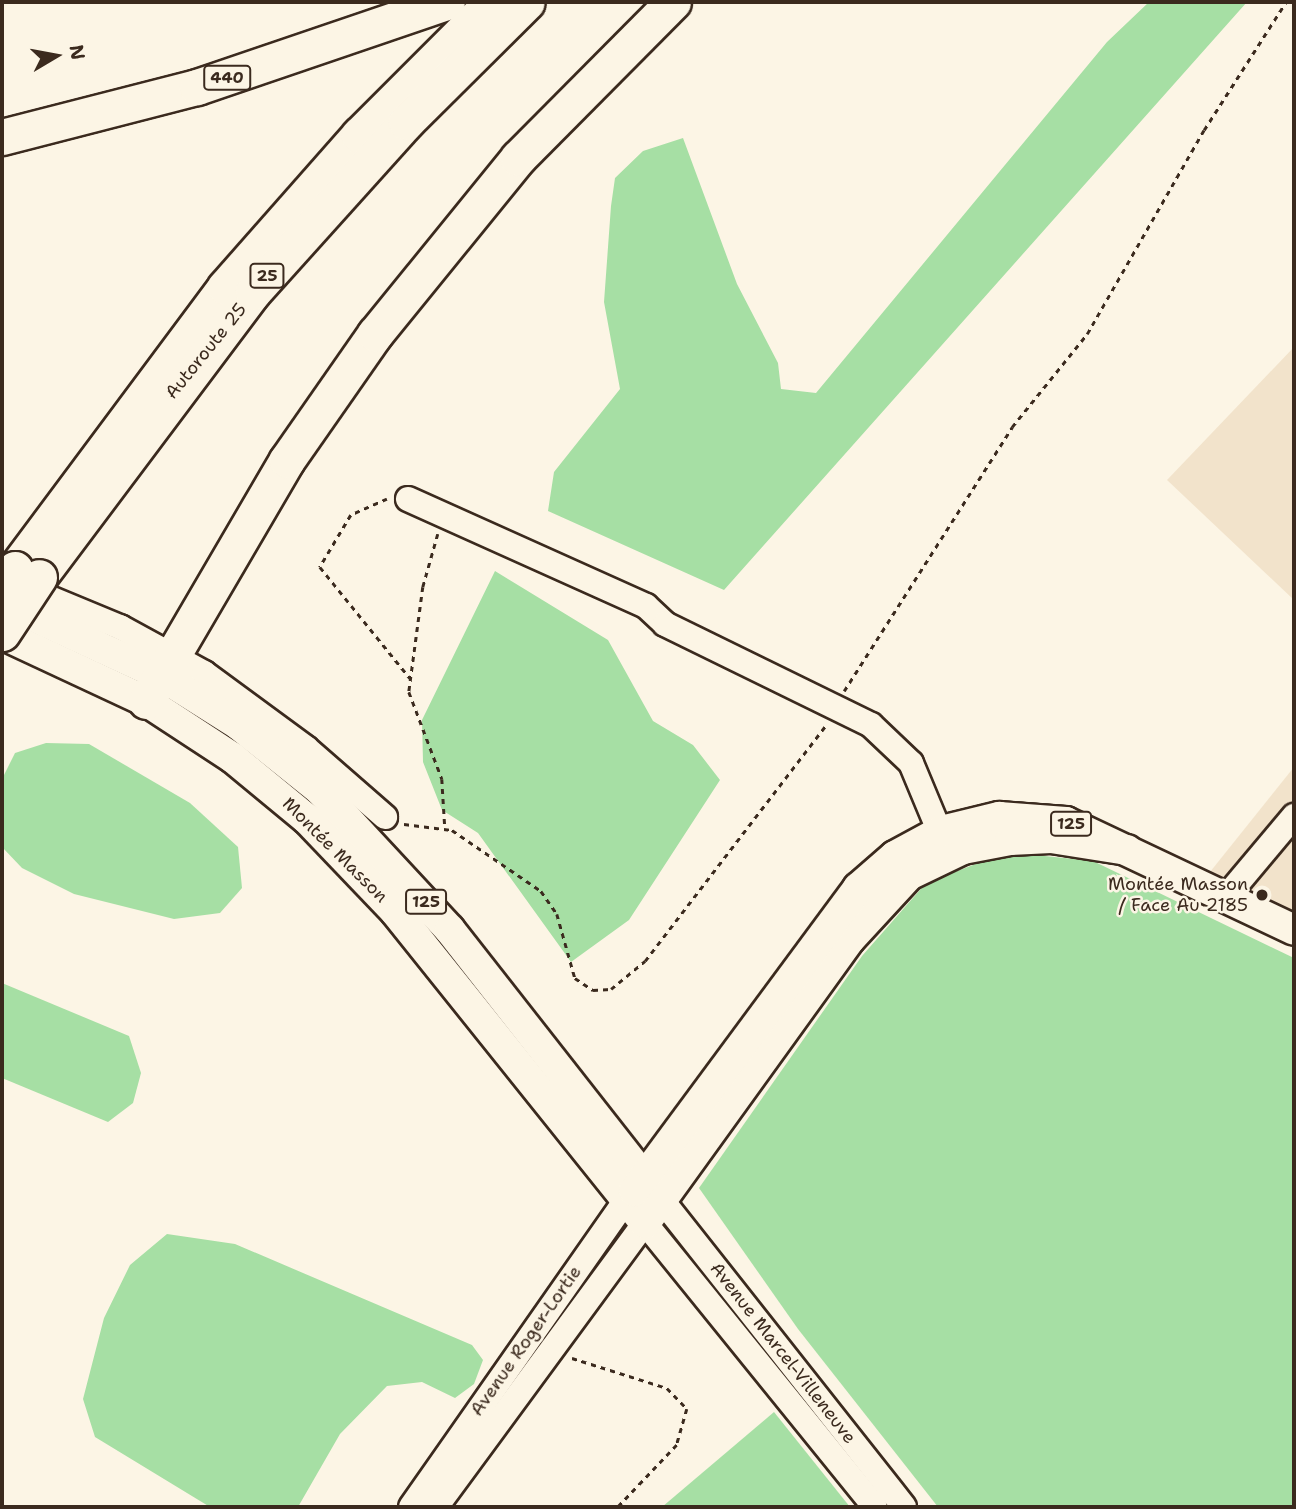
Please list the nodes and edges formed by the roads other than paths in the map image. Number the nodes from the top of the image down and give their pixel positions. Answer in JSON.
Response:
{"nodes":[{"id":1,"x":447,"y":2,"type":"edge"},
{"id":2,"x":492,"y":2,"type":"edge"},
{"id":3,"x":527,"y":2,"type":"edge"},
{"id":4,"x":673,"y":2,"type":"edge"},
{"id":5,"x":2,"y":137,"type":"edge"},
{"id":6,"x":408,"y":499,"type":"road end"},
{"id":7,"x":14,"y":578,"type":"edge"},
{"id":8,"x":2,"y":602,"type":"edge"},
{"id":9,"x":2,"y":633,"type":"edge"},
{"id":10,"x":159,"y":676,"type":"junction"},
{"id":11,"x":1294,"y":816,"type":"edge"},
{"id":12,"x":385,"y":817,"type":"road end"},
{"id":13,"x":945,"y":843,"type":"junction"},
{"id":14,"x":1226,"y":897,"type":"junction"},
{"id":15,"x":1294,"y":930,"type":"edge"},
{"id":16,"x":645,"y":1199,"type":"junction"},
{"id":17,"x":411,"y":1507,"type":"edge"},
{"id":18,"x":436,"y":1507,"type":"edge"},
{"id":19,"x":875,"y":1507,"type":"edge"},
{"id":20,"x":904,"y":1507,"type":"edge"}],
"edges":[{"from":1,"to":5,"type":"highway","number":"440"},
{"from":2,"to":7,"type":"highway","name":"Autoroute 25","number":"25"},
{"from":3,"to":7,"type":"highway","name":"Autoroute 25","number":"25"},
{"from":4,"to":10,"type":"highway"},
{"from":6,"to":13,"type":"street"},
{"from":7,"to":9,"type":"highway","name":"Autoroute 25","number":"25","bridge":true},
{"from":7,"to":10,"type":"street"},
{"from":8,"to":10,"type":"main road","name":"Montée Masson","number":"125"},
{"from":9,"to":10,"type":"main road","name":"Montée Masson","number":"125"},
{"from":10,"to":12,"type":"street"},
{"from":10,"to":16,"type":"main road","name":"Montée Masson","number":"125"},
{"from":11,"to":14,"type":"street"},
{"from":13,"to":14,"type":"main road","number":"125"},
{"from":13,"to":16,"type":"main road","number":"125"},
{"from":14,"to":15,"type":"main road","number":"125"},
{"from":16,"to":17,"type":"street","name":"Avenue Roger-Lortie"},
{"from":16,"to":18,"type":"street","name":"Avenue Roger-Lortie"},
{"from":16,"to":19,"type":"street","name":"Avenue Marcel-Villeneuve"},
{"from":16,"to":20,"type":"street","name":"Avenue Marcel-Villeneuve"}]}
